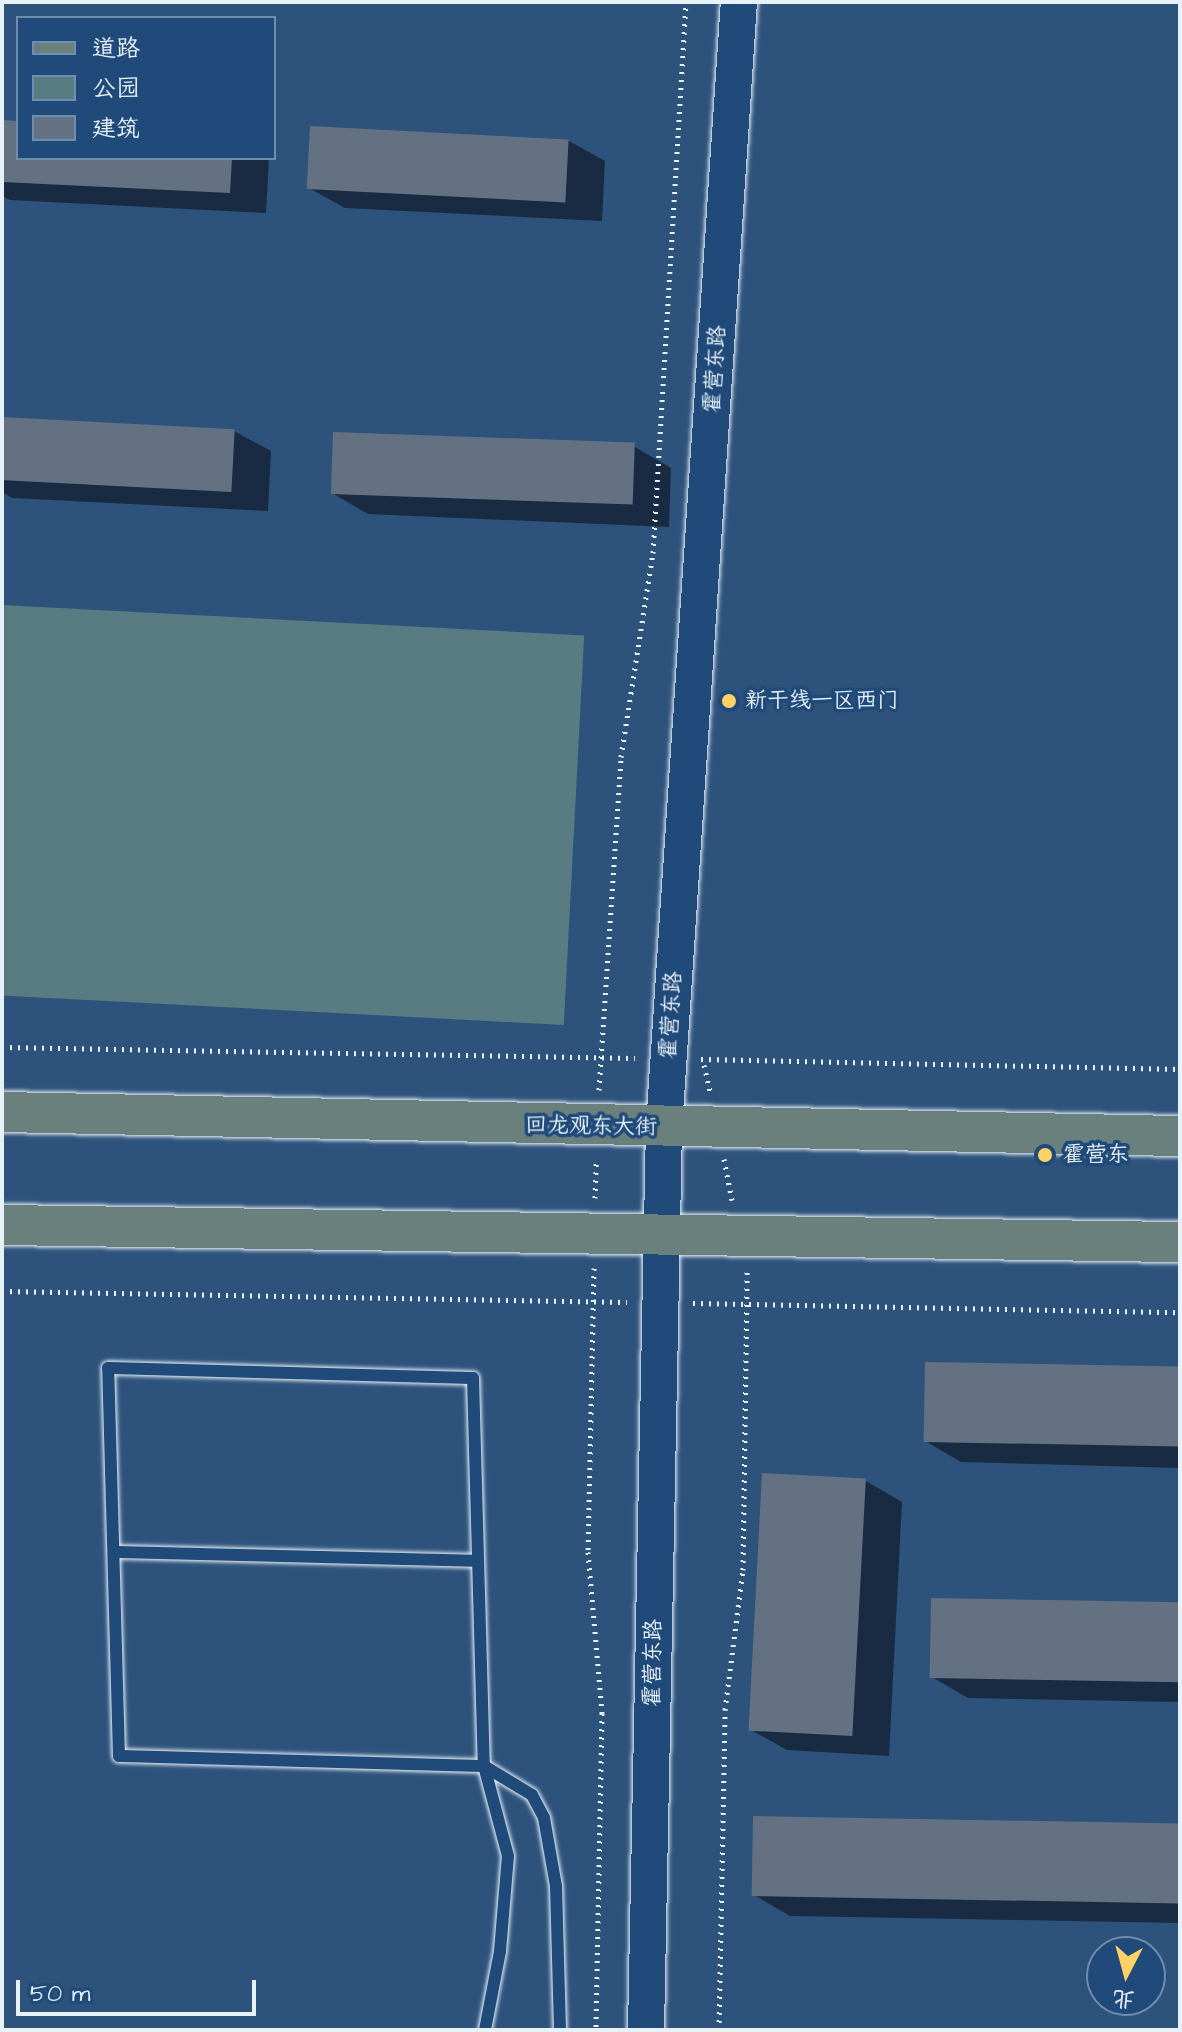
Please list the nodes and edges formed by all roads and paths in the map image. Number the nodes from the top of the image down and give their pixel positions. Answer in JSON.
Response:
{"nodes":[{"id":1,"x":686,"y":2,"type":"edge"},
{"id":2,"x":739,"y":2,"type":"edge"},
{"id":3,"x":701,"y":1044,"type":"dead end"},
{"id":4,"x":2,"y":1047,"type":"edge"},
{"id":5,"x":491,"y":1056,"type":"dead end"},
{"id":6,"x":837,"y":1062,"type":"dead end"},
{"id":7,"x":1180,"y":1069,"type":"edge"},
{"id":8,"x":2,"y":1112,"type":"edge"},
{"id":9,"x":597,"y":1125,"type":"junction"},
{"id":10,"x":664,"y":1127,"type":"junction"},
{"id":11,"x":717,"y":1128,"type":"junction"},
{"id":12,"x":1180,"y":1136,"type":"edge"},
{"id":13,"x":2,"y":1225,"type":"edge"},
{"id":14,"x":595,"y":1233,"type":"junction"},
{"id":15,"x":662,"y":1234,"type":"junction"},
{"id":16,"x":739,"y":1235,"type":"junction"},
{"id":17,"x":1180,"y":1242,"type":"edge"},
{"id":18,"x":2,"y":1291,"type":"edge"},
{"id":19,"x":487,"y":1299,"type":"dead end"},
{"id":20,"x":835,"y":1306,"type":"dead end"},
{"id":21,"x":1180,"y":1312,"type":"edge"},
{"id":22,"x":114,"y":1552,"type":"junction"},
{"id":23,"x":478,"y":1561,"type":"junction"},
{"id":24,"x":484,"y":1766,"type":"junction"},
{"id":25,"x":485,"y":2030,"type":"edge"},
{"id":26,"x":560,"y":2030,"type":"edge"},
{"id":27,"x":596,"y":2030,"type":"edge"},
{"id":28,"x":646,"y":2030,"type":"edge"},
{"id":29,"x":719,"y":2030,"type":"edge"}],
"edges":[{"from":1,"to":9,"type":"path"},
{"from":2,"to":10,"type":"street","name":"霍营东路"},
{"from":3,"to":11,"type":"path"},
{"from":4,"to":5,"type":"path"},
{"from":6,"to":7,"type":"path"},
{"from":8,"to":9,"type":"main road","name":"回龙观东大街"},
{"from":9,"to":10,"type":"main road","name":"回龙观东大街"},
{"from":9,"to":14,"type":"path"},
{"from":10,"to":11,"type":"main road","name":"回龙观东大街"},
{"from":10,"to":15,"type":"street","name":"霍营东路"},
{"from":11,"to":12,"type":"main road","name":"回龙观东大街"},
{"from":11,"to":16,"type":"path"},
{"from":13,"to":14,"type":"main road"},
{"from":14,"to":15,"type":"main road"},
{"from":14,"to":27,"type":"path"},
{"from":15,"to":16,"type":"main road"},
{"from":15,"to":28,"type":"street","name":"霍营东路"},
{"from":16,"to":17,"type":"main road"},
{"from":16,"to":29,"type":"path"},
{"from":18,"to":19,"type":"path"},
{"from":20,"to":21,"type":"path"},
{"from":22,"to":23,"type":"lane"},
{"from":22,"to":23,"type":"lane"},
{"from":22,"to":24,"type":"lane"},
{"from":23,"to":24,"type":"lane"},
{"from":24,"to":25,"type":"lane"},
{"from":24,"to":26,"type":"lane"}]}
